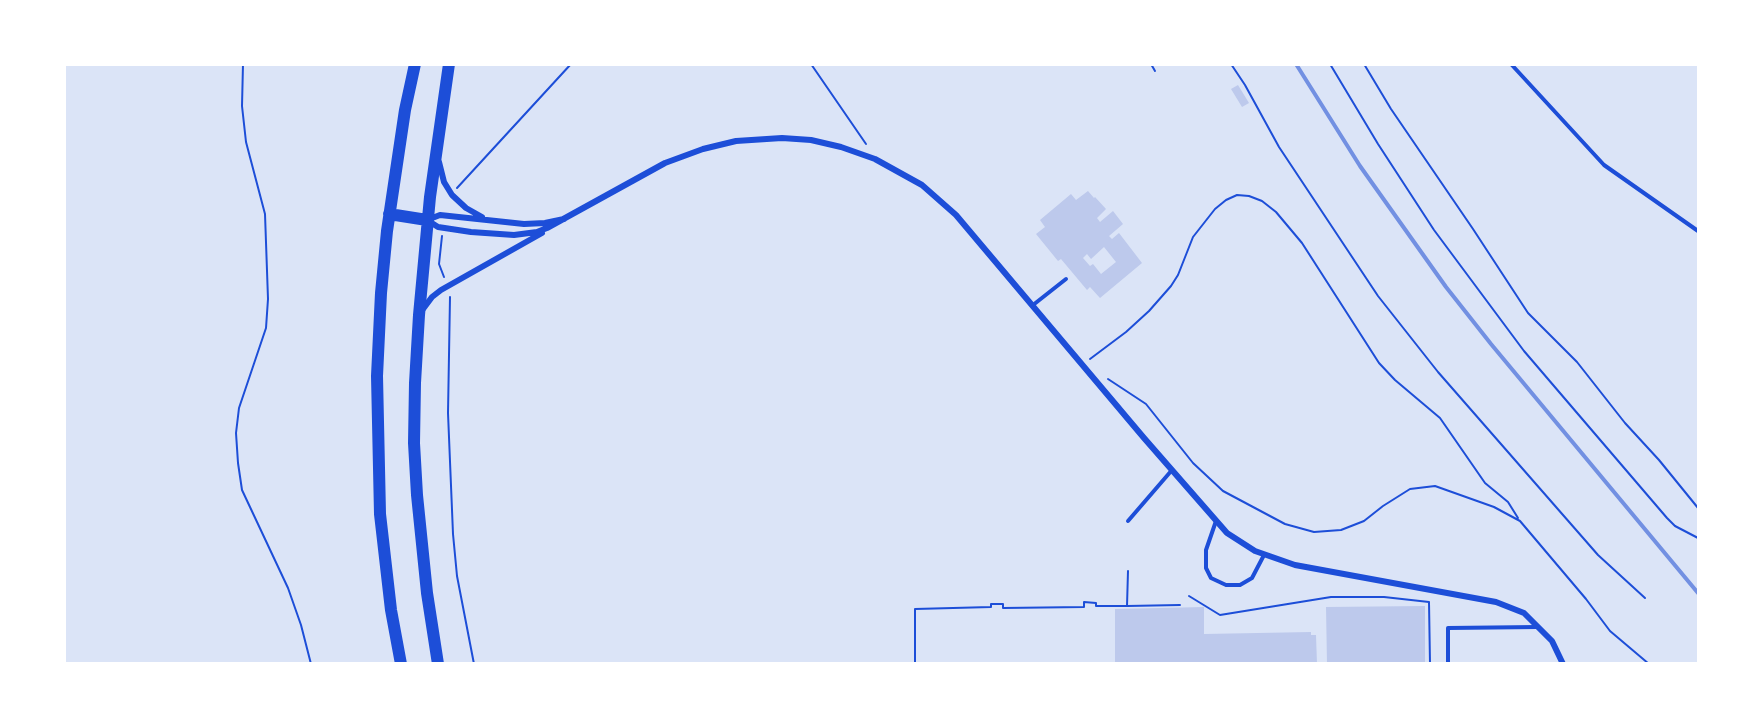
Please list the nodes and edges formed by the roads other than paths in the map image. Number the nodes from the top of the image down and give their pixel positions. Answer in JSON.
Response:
{"nodes":[{"id":1,"x":415,"y":64,"type":"edge"},
{"id":2,"x":448,"y":64,"type":"edge"},
{"id":3,"x":1511,"y":64,"type":"edge"},
{"id":4,"x":442,"y":110,"type":"junction"},
{"id":5,"x":389,"y":214,"type":"junction"},
{"id":6,"x":427,"y":220,"type":"junction"},
{"id":7,"x":491,"y":220,"type":"junction"},
{"id":8,"x":561,"y":221,"type":"junction"},
{"id":9,"x":1698,"y":231,"type":"edge"},
{"id":10,"x":1066,"y":279,"type":"dead end"},
{"id":11,"x":1032,"y":306,"type":"junction"},
{"id":12,"x":419,"y":315,"type":"junction"},
{"id":13,"x":1172,"y":470,"type":"junction"},
{"id":14,"x":1216,"y":520,"type":"junction"},
{"id":15,"x":1128,"y":521,"type":"dead end"},
{"id":16,"x":1264,"y":554,"type":"junction"},
{"id":17,"x":1538,"y":627,"type":"junction"},
{"id":18,"x":401,"y":663,"type":"edge"},
{"id":19,"x":438,"y":663,"type":"edge"},
{"id":20,"x":1448,"y":663,"type":"edge"},
{"id":21,"x":1563,"y":663,"type":"edge"}],
"edges":[{"from":1,"to":5,"type":"highway"},
{"from":2,"to":4,"type":"highway"},
{"from":3,"to":9,"type":"lane"},
{"from":4,"to":6,"type":"highway"},
{"from":4,"to":7,"type":"street"},
{"from":5,"to":6,"type":"highway"},
{"from":5,"to":18,"type":"highway"},
{"from":6,"to":7,"type":"street"},
{"from":6,"to":8,"type":"street"},
{"from":6,"to":12,"type":"highway"},
{"from":7,"to":8,"type":"street"},
{"from":8,"to":11,"type":"street"},
{"from":8,"to":12,"type":"street"},
{"from":10,"to":11,"type":"lane"},
{"from":11,"to":13,"type":"street"},
{"from":12,"to":19,"type":"highway"},
{"from":13,"to":14,"type":"street"},
{"from":13,"to":15,"type":"lane"},
{"from":14,"to":16,"type":"street"},
{"from":14,"to":16,"type":"lane"},
{"from":16,"to":17,"type":"street"},
{"from":17,"to":20,"type":"lane"},
{"from":17,"to":21,"type":"street"}]}
